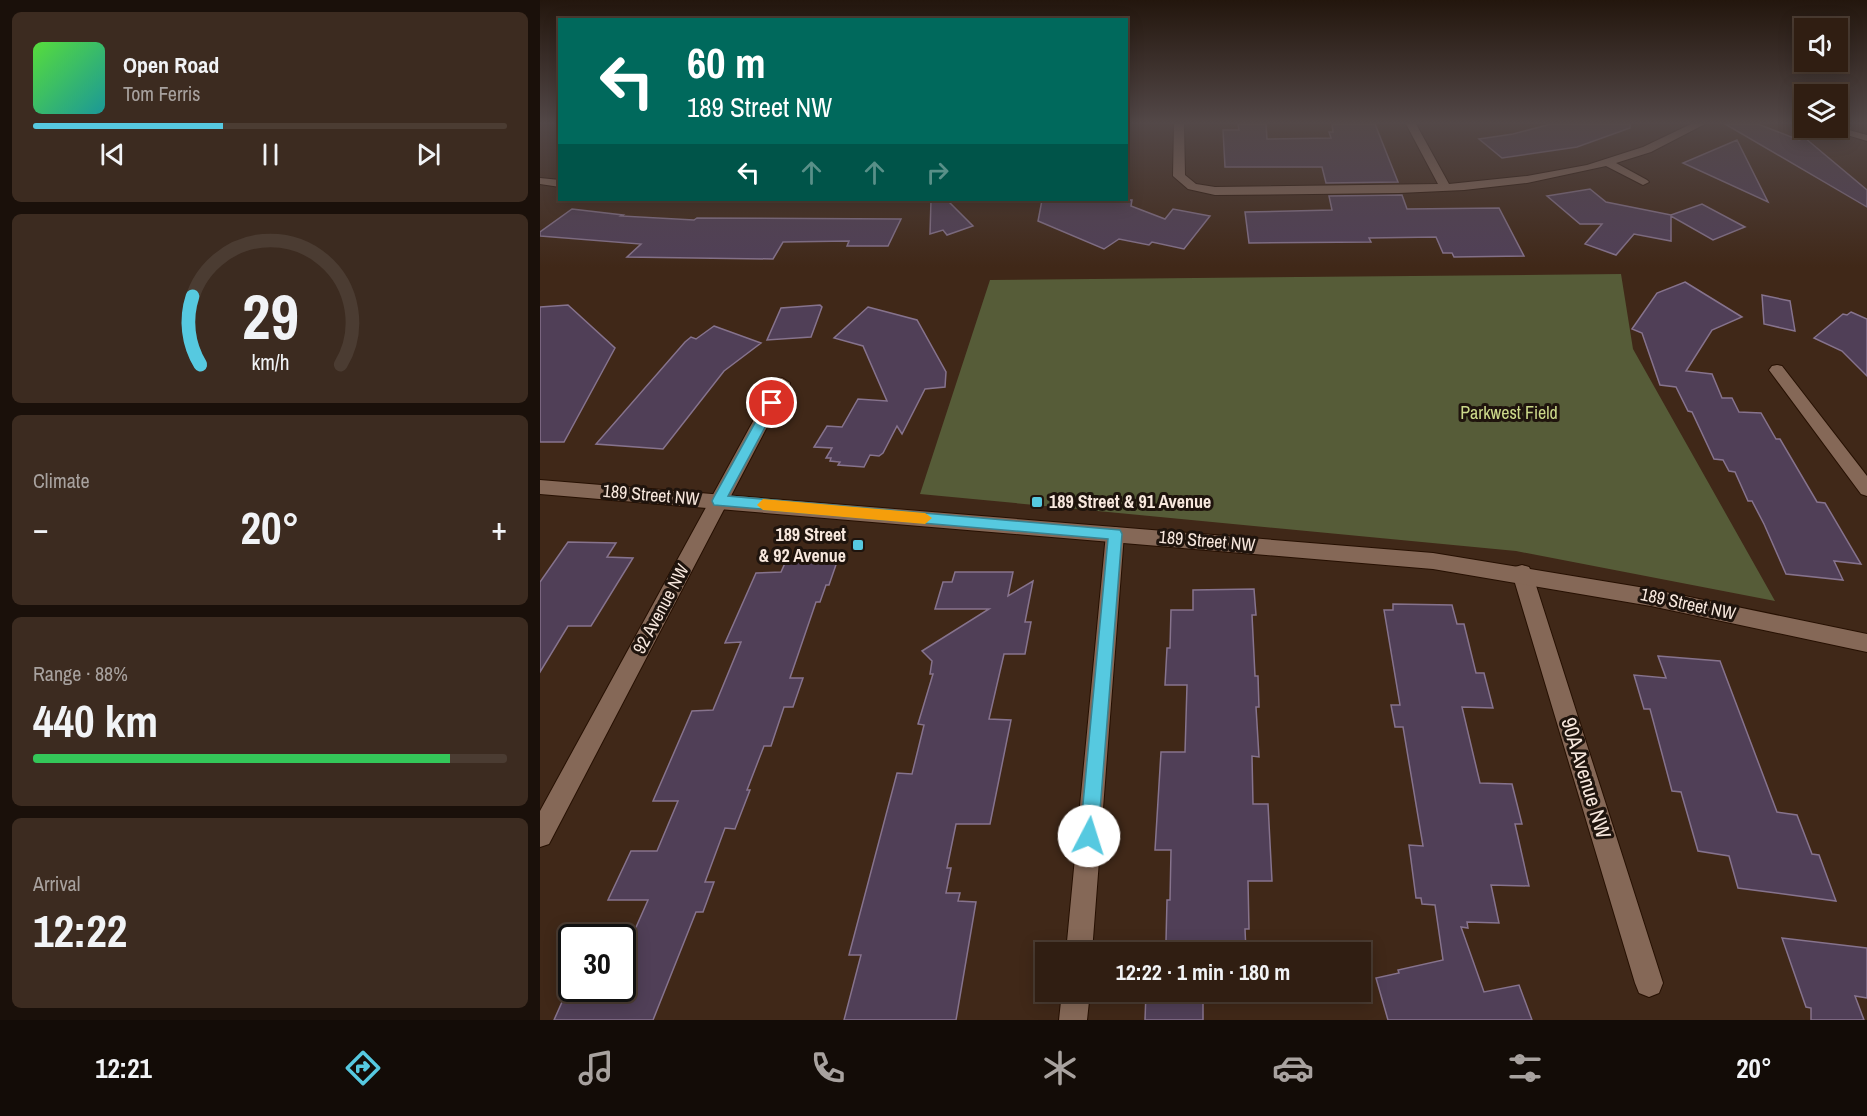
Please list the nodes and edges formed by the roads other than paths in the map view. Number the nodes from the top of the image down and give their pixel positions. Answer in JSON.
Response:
{"nodes":[{"id":1,"x":1178,"y":172,"type":"edge"},
{"id":2,"x":1437,"y":172,"type":"edge"},
{"id":3,"x":1561,"y":172,"type":"edge"},
{"id":4,"x":1624,"y":172,"type":"edge"},
{"id":5,"x":540,"y":181,"type":"edge"},
{"id":6,"x":1643,"y":182,"type":"dead end"},
{"id":7,"x":558,"y":184,"type":"edge"},
{"id":8,"x":1446,"y":187,"type":"junction"},
{"id":9,"x":1777,"y":370,"type":"dead end"},
{"id":10,"x":782,"y":383,"type":"dead end"},
{"id":11,"x":540,"y":487,"type":"edge"},
{"id":12,"x":1867,"y":489,"type":"edge"},
{"id":13,"x":719,"y":501,"type":"junction"},
{"id":14,"x":1115,"y":534,"type":"junction"},
{"id":15,"x":1522,"y":573,"type":"junction"},
{"id":16,"x":1867,"y":643,"type":"edge"},
{"id":17,"x":540,"y":836,"type":"edge"},
{"id":18,"x":1080,"y":942,"type":"edge"},
{"id":19,"x":1649,"y":983,"type":"dead end"},
{"id":20,"x":1075,"y":1002,"type":"edge"},
{"id":21,"x":1073,"y":1020,"type":"edge"}],
"edges":[{"from":1,"to":8,"type":"street"},
{"from":2,"to":8,"type":"street"},
{"from":3,"to":8,"type":"street"},
{"from":4,"to":6,"type":"street"},
{"from":5,"to":7,"type":"street"},
{"from":9,"to":12,"type":"street"},
{"from":10,"to":13,"type":"street","name":"92 Avenue NW"},
{"from":11,"to":13,"type":"street","name":"189 Street NW"},
{"from":13,"to":14,"type":"street","name":"189 Street NW"},
{"from":13,"to":17,"type":"street","name":"92 Avenue NW"},
{"from":14,"to":15,"type":"street","name":"189 Street NW"},
{"from":14,"to":18,"type":"street"},
{"from":15,"to":16,"type":"street","name":"189 Street NW"},
{"from":15,"to":19,"type":"street","name":"90A Avenue NW"},
{"from":20,"to":21,"type":"street"}]}
